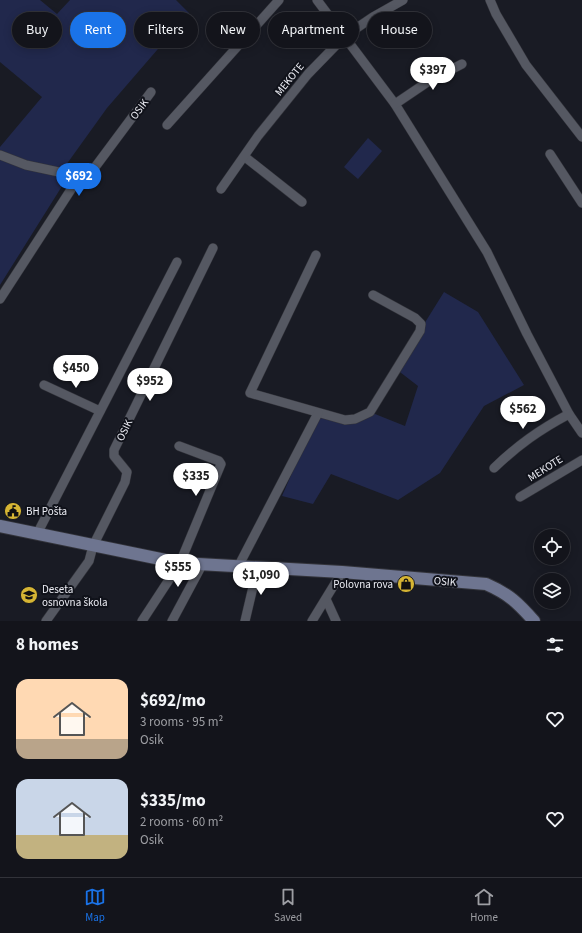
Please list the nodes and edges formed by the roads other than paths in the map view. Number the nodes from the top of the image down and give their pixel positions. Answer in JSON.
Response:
{"nodes":[{"id":1,"x":279,"y":0,"type":"edge"},
{"id":2,"x":318,"y":0,"type":"edge"},
{"id":3,"x":403,"y":0,"type":"edge"},
{"id":4,"x":490,"y":0,"type":"edge"},
{"id":5,"x":327,"y":12,"type":"edge"},
{"id":6,"x":359,"y":26,"type":"edge"},
{"id":7,"x":334,"y":48,"type":"edge"},
{"id":8,"x":355,"y":48,"type":"edge"},
{"id":9,"x":462,"y":64,"type":"dead end"},
{"id":10,"x":151,"y":92,"type":"dead end"},
{"id":11,"x":395,"y":104,"type":"junction"},
{"id":12,"x":167,"y":125,"type":"dead end"},
{"id":13,"x":582,"y":137,"type":"edge"},
{"id":14,"x":0,"y":154,"type":"edge"},
{"id":15,"x":550,"y":154,"type":"dead end"},
{"id":16,"x":245,"y":157,"type":"junction"},
{"id":17,"x":87,"y":178,"type":"junction"},
{"id":18,"x":221,"y":189,"type":"dead end"},
{"id":19,"x":302,"y":202,"type":"dead end"},
{"id":20,"x":582,"y":203,"type":"edge"},
{"id":21,"x":213,"y":248,"type":"dead end"},
{"id":22,"x":316,"y":255,"type":"dead end"},
{"id":23,"x":177,"y":262,"type":"dead end"},
{"id":24,"x":373,"y":295,"type":"dead end"},
{"id":25,"x":0,"y":299,"type":"edge"},
{"id":26,"x":44,"y":385,"type":"dead end"},
{"id":27,"x":100,"y":411,"type":"junction"},
{"id":28,"x":318,"y":413,"type":"junction"},
{"id":29,"x":569,"y":414,"type":"junction"},
{"id":30,"x":582,"y":433,"type":"edge"},
{"id":31,"x":179,"y":446,"type":"dead end"},
{"id":32,"x":582,"y":460,"type":"edge"},
{"id":33,"x":494,"y":468,"type":"dead end"},
{"id":34,"x":520,"y":497,"type":"dead end"},
{"id":35,"x":0,"y":526,"type":"edge"},
{"id":36,"x":37,"y":534,"type":"junction"},
{"id":37,"x":93,"y":546,"type":"junction"},
{"id":38,"x":180,"y":563,"type":"junction"},
{"id":39,"x":202,"y":565,"type":"junction"},
{"id":40,"x":239,"y":566,"type":"junction"},
{"id":41,"x":255,"y":567,"type":"junction"},
{"id":42,"x":342,"y":572,"type":"junction"},
{"id":43,"x":326,"y":599,"type":"junction"},
{"id":44,"x":46,"y":621,"type":"edge"},
{"id":45,"x":142,"y":621,"type":"edge"},
{"id":46,"x":172,"y":621,"type":"edge"},
{"id":47,"x":245,"y":621,"type":"edge"},
{"id":48,"x":312,"y":621,"type":"edge"},
{"id":49,"x":336,"y":621,"type":"edge"},
{"id":50,"x":534,"y":621,"type":"edge"}],
"edges":[{"from":1,"to":12,"type":"street"},
{"from":2,"to":5,"type":"street"},
{"from":3,"to":6,"type":"street","name":"MEKOTE"},
{"from":4,"to":13,"type":"street"},
{"from":7,"to":16,"type":"street","name":"MEKOTE"},
{"from":8,"to":11,"type":"street"},
{"from":9,"to":11,"type":"street"},
{"from":10,"to":17,"type":"street","name":"OSIK"},
{"from":11,"to":29,"type":"street"},
{"from":14,"to":17,"type":"street"},
{"from":15,"to":20,"type":"street"},
{"from":16,"to":18,"type":"street","name":"MEKOTE"},
{"from":16,"to":19,"type":"street"},
{"from":17,"to":25,"type":"street","name":"OSIK"},
{"from":21,"to":37,"type":"street","name":"OSIK"},
{"from":22,"to":28,"type":"street"},
{"from":23,"to":27,"type":"street"},
{"from":24,"to":28,"type":"street"},
{"from":26,"to":27,"type":"street"},
{"from":27,"to":36,"type":"street"},
{"from":28,"to":40,"type":"street"},
{"from":29,"to":30,"type":"street"},
{"from":29,"to":33,"type":"street"},
{"from":31,"to":38,"type":"street"},
{"from":32,"to":34,"type":"street","name":"MEKOTE"},
{"from":35,"to":36,"type":"main road","name":"OSIK"},
{"from":36,"to":37,"type":"main road","name":"OSIK"},
{"from":37,"to":38,"type":"main road","name":"OSIK"},
{"from":37,"to":44,"type":"street","name":"OSIK"},
{"from":38,"to":39,"type":"main road","name":"OSIK"},
{"from":38,"to":45,"type":"street"},
{"from":39,"to":40,"type":"main road","name":"OSIK"},
{"from":39,"to":46,"type":"street"},
{"from":40,"to":41,"type":"main road","name":"OSIK"},
{"from":41,"to":42,"type":"main road","name":"OSIK"},
{"from":41,"to":47,"type":"street"},
{"from":42,"to":43,"type":"street"},
{"from":42,"to":50,"type":"main road","name":"OSIK"},
{"from":43,"to":48,"type":"street"},
{"from":43,"to":49,"type":"street"}]}
